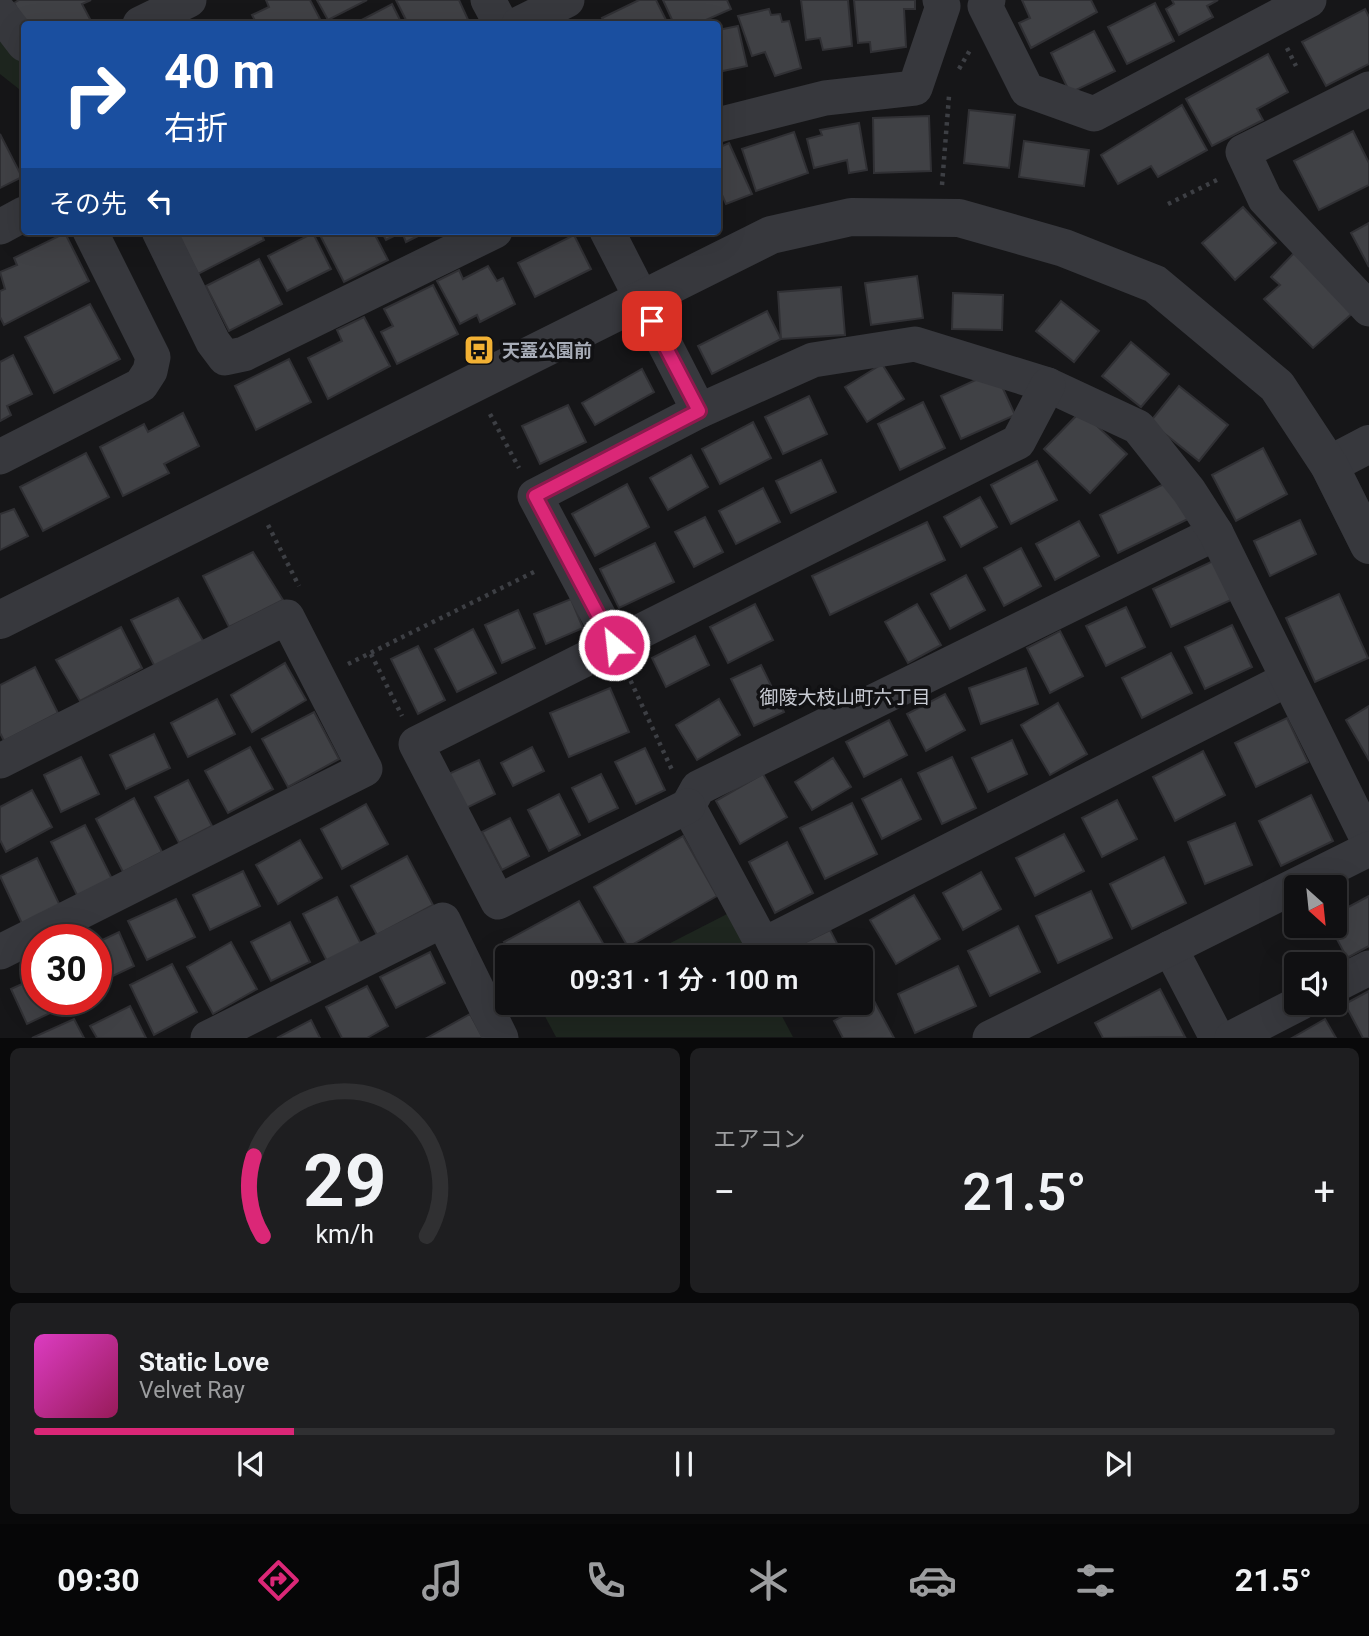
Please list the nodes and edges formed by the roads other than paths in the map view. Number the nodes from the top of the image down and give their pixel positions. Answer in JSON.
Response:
{"nodes":[{"id":1,"x":189,"y":0,"type":"edge"},
{"id":2,"x":488,"y":0,"type":"edge"},
{"id":3,"x":568,"y":0,"type":"edge"},
{"id":4,"x":940,"y":0,"type":"edge"},
{"id":5,"x":988,"y":0,"type":"edge"},
{"id":6,"x":1309,"y":0,"type":"edge"},
{"id":7,"x":0,"y":13,"type":"edge"},
{"id":8,"x":146,"y":21,"type":"edge"},
{"id":9,"x":499,"y":21,"type":"edge"},
{"id":10,"x":525,"y":21,"type":"edge"},
{"id":11,"x":21,"y":40,"type":"edge"},
{"id":12,"x":1369,"y":89,"type":"edge"},
{"id":13,"x":721,"y":124,"type":"edge"},
{"id":14,"x":21,"y":216,"type":"edge"},
{"id":15,"x":0,"y":227,"type":"edge"},
{"id":16,"x":92,"y":235,"type":"edge"},
{"id":17,"x":161,"y":235,"type":"edge"},
{"id":18,"x":487,"y":235,"type":"edge"},
{"id":19,"x":609,"y":235,"type":"edge"},
{"id":20,"x":641,"y":298,"type":"junction"},
{"id":21,"x":1369,"y":309,"type":"edge"},
{"id":22,"x":1048,"y":385,"type":"junction"},
{"id":23,"x":699,"y":411,"type":"junction"},
{"id":24,"x":1369,"y":444,"type":"edge"},
{"id":25,"x":0,"y":457,"type":"edge"},
{"id":26,"x":1329,"y":465,"type":"junction"},
{"id":27,"x":1216,"y":533,"type":"junction"},
{"id":28,"x":1369,"y":545,"type":"edge"},
{"id":29,"x":0,"y":620,"type":"edge"},
{"id":30,"x":614,"y":645,"type":"junction"},
{"id":31,"x":1288,"y":679,"type":"junction"},
{"id":32,"x":0,"y":761,"type":"edge"},
{"id":33,"x":688,"y":806,"type":"junction"},
{"id":34,"x":1369,"y":842,"type":"edge"},
{"id":35,"x":1369,"y":849,"type":"edge"},
{"id":36,"x":1170,"y":948,"type":"junction"},
{"id":37,"x":0,"y":952,"type":"edge"},
{"id":38,"x":1369,"y":968,"type":"edge"},
{"id":39,"x":1347,"y":979,"type":"edge"},
{"id":40,"x":1284,"y":1011,"type":"edge"},
{"id":41,"x":208,"y":1038,"type":"edge"},
{"id":42,"x":500,"y":1038,"type":"edge"},
{"id":43,"x":989,"y":1038,"type":"edge"},
{"id":44,"x":1217,"y":1038,"type":"edge"},
{"id":45,"x":1232,"y":1038,"type":"edge"}],
"edges":[{"from":1,"to":8,"type":"street"},
{"from":2,"to":9,"type":"street"},
{"from":3,"to":10,"type":"street"},
{"from":4,"to":13,"type":"street"},
{"from":5,"to":6,"type":"street"},
{"from":7,"to":11,"type":"street"},
{"from":12,"to":21,"type":"street"},
{"from":14,"to":15,"type":"street"},
{"from":16,"to":25,"type":"street"},
{"from":17,"to":18,"type":"street"},
{"from":19,"to":20,"type":"street"},
{"from":20,"to":23,"type":"street"},
{"from":20,"to":26,"type":"street"},
{"from":20,"to":29,"type":"street"},
{"from":22,"to":23,"type":"street"},
{"from":22,"to":27,"type":"street"},
{"from":22,"to":30,"type":"street"},
{"from":23,"to":30,"type":"street"},
{"from":24,"to":26,"type":"street"},
{"from":26,"to":28,"type":"street"},
{"from":27,"to":31,"type":"street"},
{"from":27,"to":33,"type":"street"},
{"from":30,"to":33,"type":"street"},
{"from":31,"to":33,"type":"street"},
{"from":31,"to":34,"type":"street"},
{"from":32,"to":37,"type":"street"},
{"from":35,"to":36,"type":"street"},
{"from":36,"to":43,"type":"street"},
{"from":36,"to":44,"type":"street"},
{"from":38,"to":39,"type":"street"},
{"from":40,"to":45,"type":"street"},
{"from":41,"to":42,"type":"street"}]}
